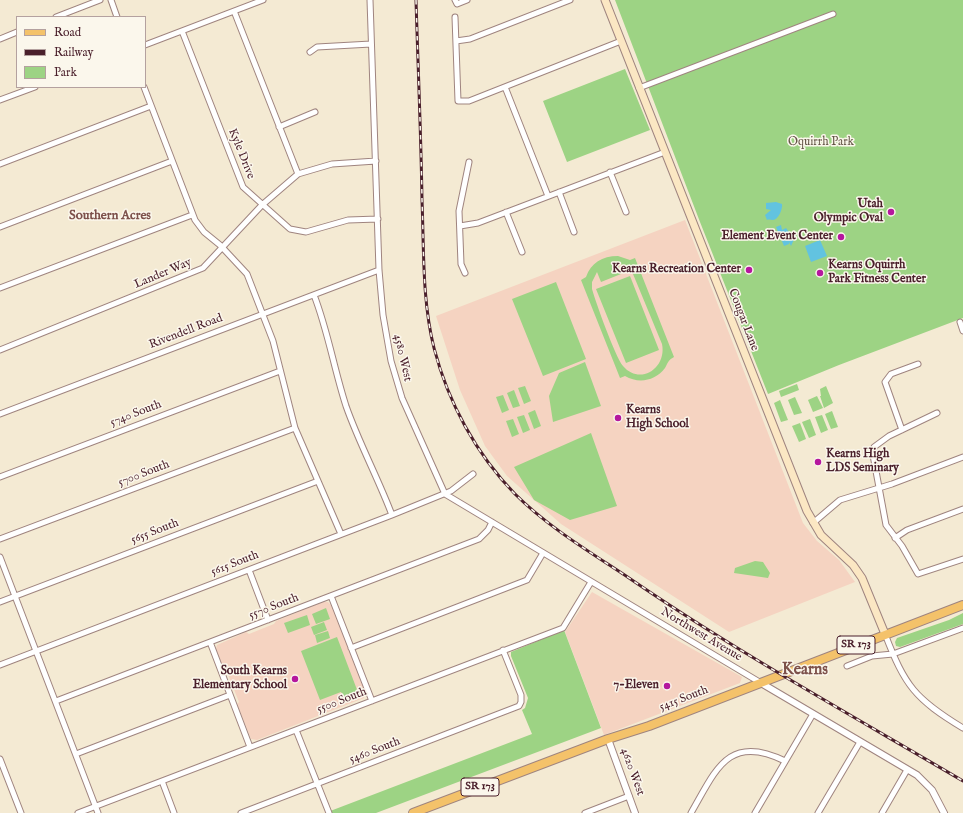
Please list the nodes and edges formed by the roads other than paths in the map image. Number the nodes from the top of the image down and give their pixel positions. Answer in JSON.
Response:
{"nodes":[{"id":1,"x":100,"y":0,"type":"edge"},
{"id":2,"x":111,"y":0,"type":"edge"},
{"id":3,"x":263,"y":0,"type":"edge"},
{"id":4,"x":370,"y":0,"type":"edge"},
{"id":5,"x":455,"y":0,"type":"edge"},
{"id":6,"x":467,"y":0,"type":"edge"},
{"id":7,"x":570,"y":0,"type":"edge"},
{"id":8,"x":605,"y":0,"type":"edge"},
{"id":9,"x":234,"y":11,"type":"junction"},
{"id":10,"x":833,"y":14,"type":"dead end"},
{"id":11,"x":59,"y":16,"type":"edge"},
{"id":12,"x":117,"y":16,"type":"edge"},
{"id":13,"x":455,"y":17,"type":"dead end"},
{"id":14,"x":182,"y":30,"type":"junction"},
{"id":15,"x":16,"y":32,"type":"edge"},
{"id":16,"x":0,"y":38,"type":"edge"},
{"id":17,"x":456,"y":41,"type":"junction"},
{"id":18,"x":621,"y":41,"type":"junction"},
{"id":19,"x":372,"y":44,"type":"junction"},
{"id":20,"x":146,"y":45,"type":"edge"},
{"id":21,"x":310,"y":52,"type":"dead end"},
{"id":22,"x":505,"y":87,"type":"junction"},
{"id":23,"x":32,"y":88,"type":"edge"},
{"id":24,"x":144,"y":88,"type":"edge"},
{"id":25,"x":639,"y":88,"type":"junction"},
{"id":26,"x":0,"y":100,"type":"edge"},
{"id":27,"x":151,"y":106,"type":"junction"},
{"id":28,"x":315,"y":112,"type":"dead end"},
{"id":29,"x":279,"y":127,"type":"junction"},
{"id":30,"x":665,"y":152,"type":"junction"},
{"id":31,"x":172,"y":160,"type":"junction"},
{"id":32,"x":376,"y":161,"type":"junction"},
{"id":33,"x":469,"y":162,"type":"dead end"},
{"id":34,"x":0,"y":164,"type":"edge"},
{"id":35,"x":610,"y":172,"type":"junction"},
{"id":36,"x":298,"y":174,"type":"junction"},
{"id":37,"x":558,"y":192,"type":"junction"},
{"id":38,"x":548,"y":196,"type":"junction"},
{"id":39,"x":262,"y":205,"type":"junction"},
{"id":40,"x":506,"y":212,"type":"junction"},
{"id":41,"x":626,"y":212,"type":"dead end"},
{"id":42,"x":192,"y":215,"type":"junction"},
{"id":43,"x":378,"y":219,"type":"junction"},
{"id":44,"x":460,"y":226,"type":"junction"},
{"id":45,"x":0,"y":227,"type":"edge"},
{"id":46,"x":574,"y":232,"type":"dead end"},
{"id":47,"x":223,"y":248,"type":"junction"},
{"id":48,"x":522,"y":252,"type":"dead end"},
{"id":49,"x":379,"y":270,"type":"junction"},
{"id":50,"x":465,"y":273,"type":"dead end"},
{"id":51,"x":0,"y":288,"type":"edge"},
{"id":52,"x":314,"y":295,"type":"junction"},
{"id":53,"x":263,"y":314,"type":"junction"},
{"id":54,"x":960,"y":322,"type":"dead end"},
{"id":55,"x":963,"y":331,"type":"edge"},
{"id":56,"x":0,"y":350,"type":"edge"},
{"id":57,"x":918,"y":364,"type":"dead end"},
{"id":58,"x":280,"y":371,"type":"junction"},
{"id":59,"x":937,"y":413,"type":"dead end"},
{"id":60,"x":0,"y":414,"type":"edge"},
{"id":61,"x":295,"y":428,"type":"junction"},
{"id":62,"x":902,"y":430,"type":"junction"},
{"id":63,"x":963,"y":457,"type":"edge"},
{"id":64,"x":473,"y":474,"type":"dead end"},
{"id":65,"x":0,"y":477,"type":"edge"},
{"id":66,"x":318,"y":481,"type":"junction"},
{"id":67,"x":880,"y":488,"type":"junction"},
{"id":68,"x":445,"y":494,"type":"junction"},
{"id":69,"x":963,"y":509,"type":"edge"},
{"id":70,"x":392,"y":515,"type":"junction"},
{"id":71,"x":492,"y":522,"type":"junction"},
{"id":72,"x":813,"y":523,"type":"junction"},
{"id":73,"x":341,"y":534,"type":"junction"},
{"id":74,"x":895,"y":538,"type":"junction"},
{"id":75,"x":0,"y":539,"type":"edge"},
{"id":76,"x":543,"y":553,"type":"junction"},
{"id":77,"x":0,"y":557,"type":"edge"},
{"id":78,"x":963,"y":559,"type":"edge"},
{"id":79,"x":249,"y":570,"type":"junction"},
{"id":80,"x":591,"y":582,"type":"junction"},
{"id":81,"x":15,"y":596,"type":"junction"},
{"id":82,"x":331,"y":596,"type":"junction"},
{"id":83,"x":0,"y":602,"type":"edge"},
{"id":84,"x":963,"y":605,"type":"edge"},
{"id":85,"x":268,"y":620,"type":"junction"},
{"id":86,"x":962,"y":629,"type":"edge"},
{"id":87,"x":885,"y":634,"type":"junction"},
{"id":88,"x":963,"y":635,"type":"edge"},
{"id":89,"x":210,"y":642,"type":"junction"},
{"id":90,"x":351,"y":648,"type":"junction"},
{"id":91,"x":503,"y":650,"type":"junction"},
{"id":92,"x":36,"y":651,"type":"junction"},
{"id":93,"x":893,"y":654,"type":"junction"},
{"id":94,"x":0,"y":665,"type":"edge"},
{"id":95,"x":847,"y":666,"type":"dead end"},
{"id":96,"x":761,"y":683,"type":"junction"},
{"id":97,"x":230,"y":695,"type":"junction"},
{"id":98,"x":56,"y":701,"type":"junction"},
{"id":99,"x":372,"y":701,"type":"junction"},
{"id":100,"x":813,"y":714,"type":"junction"},
{"id":101,"x":963,"y":728,"type":"edge"},
{"id":102,"x":296,"y":730,"type":"junction"},
{"id":103,"x":608,"y":738,"type":"junction"},
{"id":104,"x":860,"y":742,"type":"junction"},
{"id":105,"x":250,"y":747,"type":"junction"},
{"id":106,"x":76,"y":754,"type":"junction"},
{"id":107,"x":0,"y":759,"type":"edge"},
{"id":108,"x":785,"y":761,"type":"junction"},
{"id":109,"x":907,"y":770,"type":"junction"},
{"id":110,"x":162,"y":781,"type":"junction"},
{"id":111,"x":318,"y":784,"type":"junction"},
{"id":112,"x":629,"y":796,"type":"junction"},
{"id":113,"x":96,"y":806,"type":"junction"},
{"id":114,"x":21,"y":813,"type":"edge"},
{"id":115,"x":78,"y":813,"type":"edge"},
{"id":116,"x":98,"y":813,"type":"edge"},
{"id":117,"x":174,"y":813,"type":"edge"},
{"id":118,"x":240,"y":813,"type":"edge"},
{"id":119,"x":329,"y":813,"type":"edge"},
{"id":120,"x":413,"y":813,"type":"edge"},
{"id":121,"x":585,"y":813,"type":"edge"},
{"id":122,"x":635,"y":813,"type":"edge"},
{"id":123,"x":691,"y":813,"type":"edge"},
{"id":124,"x":755,"y":813,"type":"edge"},
{"id":125,"x":818,"y":813,"type":"edge"},
{"id":126,"x":882,"y":813,"type":"edge"},
{"id":127,"x":944,"y":813,"type":"edge"}],
"edges":[{"from":1,"to":11,"type":"street"},
{"from":2,"to":12,"type":"street"},
{"from":3,"to":9,"type":"street"},
{"from":4,"to":19,"type":"street","name":"4580 West"},
{"from":5,"to":6,"type":"street"},
{"from":7,"to":17,"type":"street"},
{"from":8,"to":18,"type":"main road","name":"Cougar Lane"},
{"from":9,"to":14,"type":"street"},
{"from":9,"to":29,"type":"street"},
{"from":10,"to":25,"type":"street"},
{"from":13,"to":17,"type":"street"},
{"from":14,"to":20,"type":"street"},
{"from":14,"to":39,"type":"street","name":"Kyle Drive"},
{"from":15,"to":16,"type":"street"},
{"from":17,"to":22,"type":"street"},
{"from":18,"to":22,"type":"street"},
{"from":18,"to":25,"type":"main road","name":"Cougar Lane"},
{"from":19,"to":21,"type":"street"},
{"from":19,"to":32,"type":"street","name":"4580 West"},
{"from":22,"to":38,"type":"street"},
{"from":23,"to":26,"type":"street"},
{"from":24,"to":27,"type":"street"},
{"from":25,"to":30,"type":"main road","name":"Cougar Lane"},
{"from":27,"to":31,"type":"street"},
{"from":27,"to":34,"type":"street"},
{"from":28,"to":29,"type":"street"},
{"from":29,"to":36,"type":"street"},
{"from":30,"to":35,"type":"street"},
{"from":30,"to":72,"type":"main road","name":"Cougar Lane"},
{"from":31,"to":42,"type":"street"},
{"from":31,"to":45,"type":"street"},
{"from":32,"to":36,"type":"street","name":"Lander Way"},
{"from":32,"to":43,"type":"street","name":"4580 West"},
{"from":33,"to":44,"type":"street"},
{"from":35,"to":37,"type":"street"},
{"from":35,"to":41,"type":"street"},
{"from":36,"to":39,"type":"street","name":"Lander Way"},
{"from":37,"to":38,"type":"street"},
{"from":37,"to":46,"type":"street"},
{"from":38,"to":40,"type":"street"},
{"from":39,"to":43,"type":"street","name":"Kyle Drive"},
{"from":39,"to":47,"type":"street","name":"Lander Way"},
{"from":40,"to":44,"type":"street"},
{"from":40,"to":48,"type":"street"},
{"from":42,"to":47,"type":"street"},
{"from":42,"to":51,"type":"street"},
{"from":43,"to":49,"type":"street","name":"4580 West"},
{"from":44,"to":50,"type":"street"},
{"from":47,"to":53,"type":"street"},
{"from":47,"to":56,"type":"street","name":"Lander Way"},
{"from":49,"to":52,"type":"street","name":"Rivendell Road"},
{"from":49,"to":68,"type":"street","name":"4580 West"},
{"from":52,"to":53,"type":"street","name":"Rivendell Road"},
{"from":52,"to":70,"type":"street"},
{"from":53,"to":58,"type":"street"},
{"from":53,"to":60,"type":"street","name":"Rivendell Road"},
{"from":54,"to":55,"type":"street"},
{"from":57,"to":62,"type":"street"},
{"from":58,"to":61,"type":"street"},
{"from":58,"to":65,"type":"street","name":"5740 South"},
{"from":59,"to":62,"type":"street"},
{"from":61,"to":66,"type":"street"},
{"from":61,"to":75,"type":"street","name":"5700 South"},
{"from":62,"to":67,"type":"street"},
{"from":63,"to":67,"type":"street"},
{"from":64,"to":68,"type":"street","name":"5615 South"},
{"from":66,"to":73,"type":"street"},
{"from":66,"to":81,"type":"street","name":"5655 South"},
{"from":67,"to":72,"type":"street"},
{"from":67,"to":74,"type":"street"},
{"from":68,"to":70,"type":"street","name":"5615 South"},
{"from":68,"to":71,"type":"street","name":"Northwest Avenue"},
{"from":69,"to":74,"type":"street"},
{"from":70,"to":73,"type":"street","name":"5615 South"},
{"from":71,"to":76,"type":"street","name":"Northwest Avenue"},
{"from":71,"to":82,"type":"street","name":"5570 South"},
{"from":72,"to":87,"type":"main road","name":"Cougar Lane"},
{"from":73,"to":79,"type":"street","name":"5615 South"},
{"from":74,"to":78,"type":"street"},
{"from":76,"to":80,"type":"street","name":"Northwest Avenue"},
{"from":76,"to":90,"type":"street"},
{"from":77,"to":81,"type":"street"},
{"from":79,"to":85,"type":"street"},
{"from":79,"to":92,"type":"street","name":"5615 South"},
{"from":80,"to":91,"type":"street","name":"5500 South"},
{"from":80,"to":96,"type":"street","name":"Northwest Avenue"},
{"from":81,"to":83,"type":"street","name":"5655 South"},
{"from":81,"to":92,"type":"street"},
{"from":82,"to":85,"type":"street","name":"5570 South"},
{"from":82,"to":90,"type":"street"},
{"from":84,"to":87,"type":"main road","name":"5415 South","number":"SR 173"},
{"from":85,"to":89,"type":"street","name":"5570 South"},
{"from":86,"to":88,"type":"street"},
{"from":86,"to":93,"type":"street"},
{"from":87,"to":93,"type":"street"},
{"from":87,"to":96,"type":"main road","name":"5415 South","number":"SR 173"},
{"from":89,"to":97,"type":"street"},
{"from":89,"to":98,"type":"street","name":"5570 South"},
{"from":90,"to":99,"type":"street"},
{"from":91,"to":99,"type":"street","name":"5500 South"},
{"from":91,"to":111,"type":"street","name":"5460 South"},
{"from":92,"to":94,"type":"street","name":"5615 South"},
{"from":92,"to":98,"type":"street"},
{"from":93,"to":95,"type":"street"},
{"from":93,"to":101,"type":"street"},
{"from":96,"to":100,"type":"street","name":"Northwest Avenue"},
{"from":96,"to":103,"type":"main road","name":"5415 South","number":"SR 173"},
{"from":97,"to":105,"type":"street"},
{"from":97,"to":106,"type":"street"},
{"from":98,"to":106,"type":"street"},
{"from":99,"to":102,"type":"street","name":"5500 South"},
{"from":100,"to":104,"type":"street","name":"Northwest Avenue"},
{"from":100,"to":108,"type":"street"},
{"from":102,"to":105,"type":"street","name":"5500 South"},
{"from":102,"to":111,"type":"street"},
{"from":103,"to":112,"type":"street","name":"4620 West"},
{"from":103,"to":120,"type":"main road","name":"5415 South","number":"SR 173"},
{"from":104,"to":109,"type":"street","name":"Northwest Avenue"},
{"from":104,"to":125,"type":"street"},
{"from":105,"to":110,"type":"street","name":"5500 South"},
{"from":106,"to":113,"type":"street"},
{"from":107,"to":114,"type":"street"},
{"from":108,"to":123,"type":"street"},
{"from":108,"to":124,"type":"street"},
{"from":109,"to":126,"type":"street"},
{"from":109,"to":127,"type":"street","name":"Northwest Avenue"},
{"from":110,"to":113,"type":"street","name":"5500 South"},
{"from":110,"to":117,"type":"street"},
{"from":111,"to":118,"type":"street","name":"5460 South"},
{"from":111,"to":119,"type":"street"},
{"from":112,"to":121,"type":"street"},
{"from":112,"to":122,"type":"street","name":"4620 West"},
{"from":113,"to":115,"type":"street","name":"5500 South"},
{"from":113,"to":116,"type":"street"}]}
